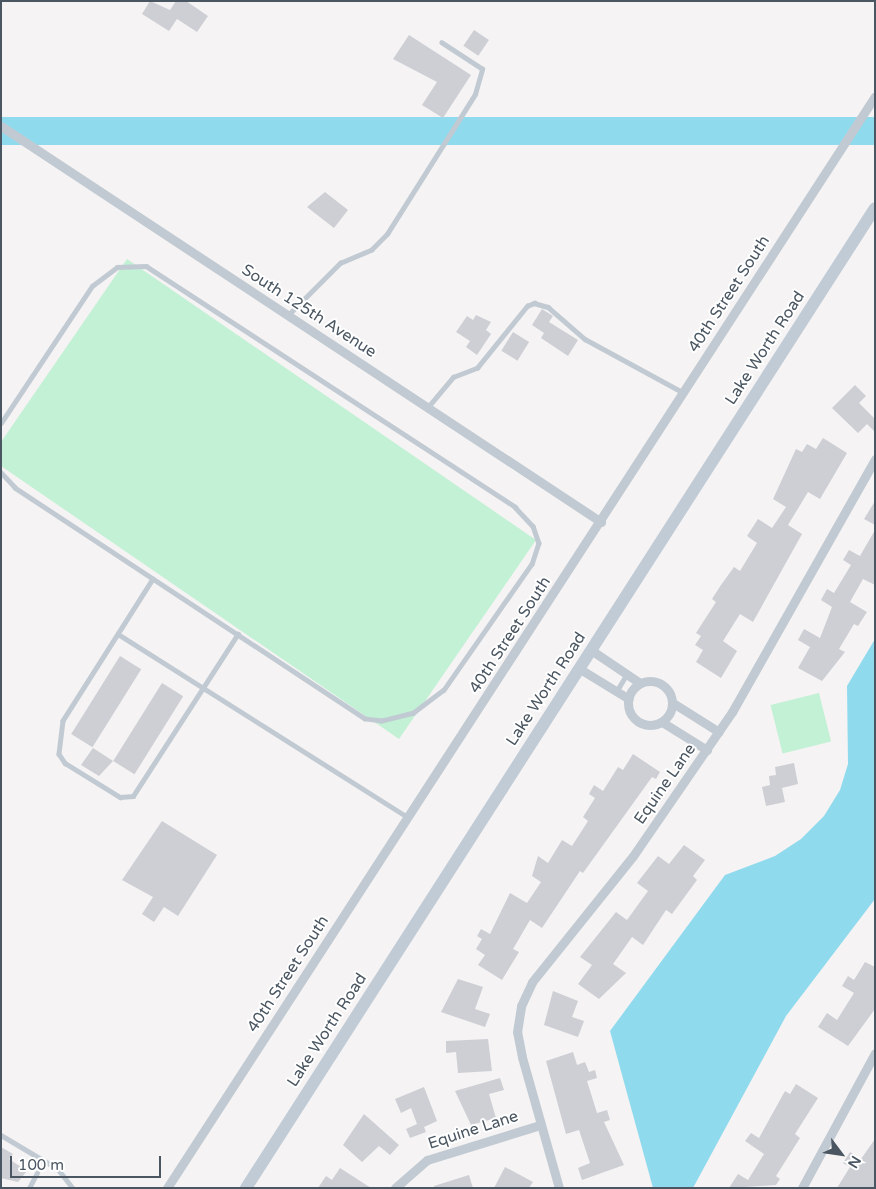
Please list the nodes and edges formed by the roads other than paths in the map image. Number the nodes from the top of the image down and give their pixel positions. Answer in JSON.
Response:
{"nodes":[{"id":1,"x":442,"y":43,"type":"dead end"},
{"id":2,"x":875,"y":96,"type":"edge"},
{"id":3,"x":1,"y":126,"type":"edge"},
{"id":4,"x":875,"y":208,"type":"edge"},
{"id":5,"x":288,"y":315,"type":"junction"},
{"id":6,"x":684,"y":393,"type":"junction"},
{"id":7,"x":428,"y":407,"type":"junction"},
{"id":8,"x":1,"y":423,"type":"edge"},
{"id":9,"x":875,"y":459,"type":"edge"},
{"id":10,"x":1,"y":473,"type":"edge"},
{"id":11,"x":601,"y":522,"type":"junction"},
{"id":12,"x":153,"y":579,"type":"junction"},
{"id":13,"x":118,"y":634,"type":"junction"},
{"id":14,"x":238,"y":634,"type":"junction"},
{"id":15,"x":591,"y":650,"type":"junction"},
{"id":16,"x":580,"y":668,"type":"junction"},
{"id":17,"x":627,"y":674,"type":"junction"},
{"id":18,"x":640,"y":683,"type":"junction"},
{"id":19,"x":203,"y":688,"type":"junction"},
{"id":20,"x":616,"y":692,"type":"junction"},
{"id":21,"x":629,"y":699,"type":"junction"},
{"id":22,"x":673,"y":703,"type":"junction"},
{"id":23,"x":662,"y":722,"type":"junction"},
{"id":24,"x":719,"y":732,"type":"junction"},
{"id":25,"x":707,"y":750,"type":"junction"},
{"id":26,"x":408,"y":817,"type":"junction"},
{"id":27,"x":875,"y":1052,"type":"edge"},
{"id":28,"x":540,"y":1125,"type":"junction"},
{"id":29,"x":1,"y":1135,"type":"edge"},
{"id":30,"x":37,"y":1173,"type":"dead end"},
{"id":31,"x":28,"y":1188,"type":"edge"},
{"id":32,"x":73,"y":1188,"type":"edge"},
{"id":33,"x":167,"y":1188,"type":"edge"},
{"id":34,"x":246,"y":1188,"type":"edge"},
{"id":35,"x":396,"y":1188,"type":"edge"},
{"id":36,"x":559,"y":1188,"type":"edge"},
{"id":37,"x":802,"y":1188,"type":"edge"}],
"edges":[{"from":1,"to":5,"type":"lane"},
{"from":2,"to":6,"type":"street","name":"40th Street South"},
{"from":3,"to":5,"type":"street","name":"South 125th Avenue"},
{"from":4,"to":15,"type":"street","name":"Lake Worth Road"},
{"from":5,"to":7,"type":"street","name":"South 125th Avenue"},
{"from":6,"to":7,"type":"lane"},
{"from":6,"to":11,"type":"street","name":"40th Street South"},
{"from":7,"to":11,"type":"street","name":"South 125th Avenue"},
{"from":8,"to":14,"type":"lane"},
{"from":9,"to":24,"type":"street","name":"Equine Lane"},
{"from":10,"to":12,"type":"lane"},
{"from":11,"to":26,"type":"street","name":"40th Street South"},
{"from":12,"to":13,"type":"lane"},
{"from":12,"to":14,"type":"lane"},
{"from":13,"to":19,"type":"lane"},
{"from":13,"to":19,"type":"lane"},
{"from":14,"to":19,"type":"lane"},
{"from":15,"to":16,"type":"street","name":"Lake Worth Road"},
{"from":15,"to":17,"type":"street"},
{"from":16,"to":20,"type":"street"},
{"from":16,"to":34,"type":"street","name":"Lake Worth Road"},
{"from":17,"to":18,"type":"street"},
{"from":17,"to":20,"type":"lane"},
{"from":18,"to":21,"type":"street"},
{"from":18,"to":22,"type":"street"},
{"from":19,"to":26,"type":"lane"},
{"from":20,"to":21,"type":"street"},
{"from":21,"to":23,"type":"street"},
{"from":22,"to":23,"type":"street"},
{"from":22,"to":24,"type":"street"},
{"from":23,"to":25,"type":"street"},
{"from":24,"to":25,"type":"street","name":"Equine Lane"},
{"from":25,"to":28,"type":"street","name":"Equine Lane"},
{"from":26,"to":33,"type":"street","name":"40th Street South"},
{"from":27,"to":37,"type":"street"},
{"from":28,"to":35,"type":"street","name":"Equine Lane"},
{"from":28,"to":36,"type":"street","name":"Equine Lane"},
{"from":29,"to":32,"type":"lane"},
{"from":30,"to":31,"type":"lane"}]}
